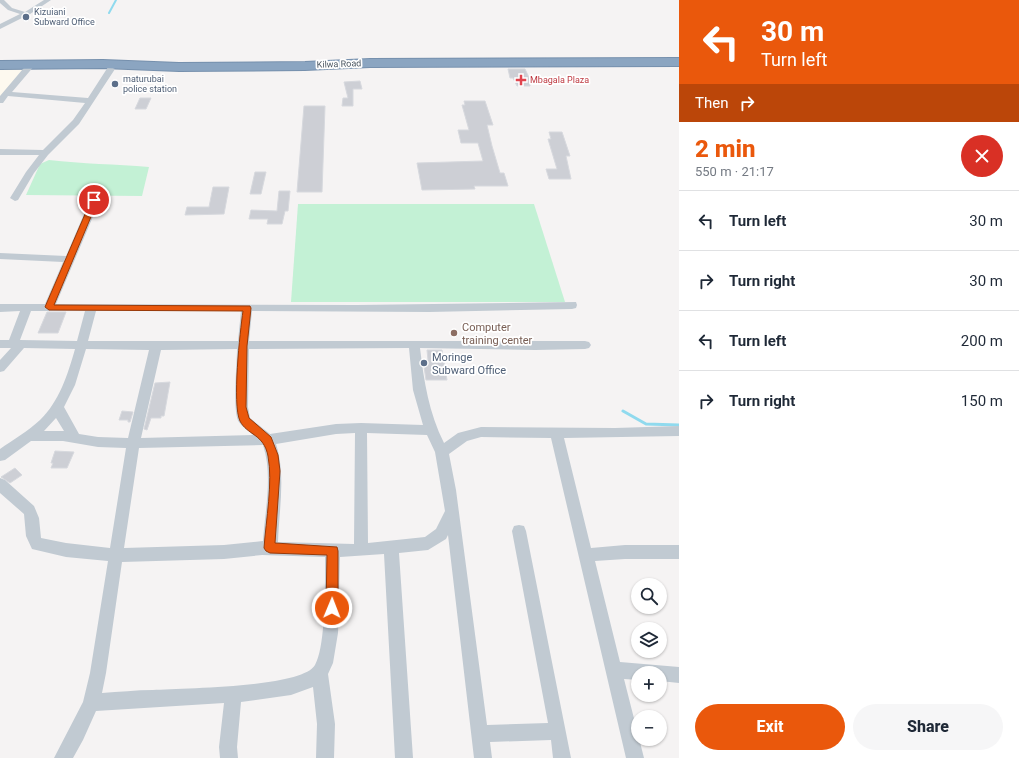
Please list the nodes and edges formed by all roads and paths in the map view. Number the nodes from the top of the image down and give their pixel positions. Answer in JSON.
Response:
{"nodes":[{"id":1,"x":0,"y":0,"type":"edge"},
{"id":2,"x":48,"y":0,"type":"edge"},
{"id":3,"x":26,"y":14,"type":"junction"},
{"id":4,"x":0,"y":27,"type":"edge"},
{"id":5,"x":679,"y":56,"type":"edge"},
{"id":6,"x":0,"y":58,"type":"edge"},
{"id":7,"x":679,"y":62,"type":"edge"},
{"id":8,"x":0,"y":65,"type":"edge"},
{"id":9,"x":31,"y":65,"type":"junction"},
{"id":10,"x":110,"y":68,"type":"dead end"},
{"id":11,"x":6,"y":94,"type":"junction"},
{"id":12,"x":0,"y":100,"type":"edge"},
{"id":13,"x":91,"y":100,"type":"junction"},
{"id":14,"x":0,"y":152,"type":"edge"},
{"id":15,"x":45,"y":153,"type":"junction"},
{"id":16,"x":15,"y":198,"type":"dead end"},
{"id":17,"x":94,"y":200,"type":"dead end"},
{"id":18,"x":0,"y":256,"type":"edge"},
{"id":19,"x":69,"y":259,"type":"junction"},
{"id":20,"x":572,"y":305,"type":"dead end"},
{"id":21,"x":49,"y":307,"type":"junction"},
{"id":22,"x":92,"y":307,"type":"junction"},
{"id":23,"x":0,"y":308,"type":"edge"},
{"id":24,"x":27,"y":308,"type":"junction"},
{"id":25,"x":247,"y":308,"type":"junction"},
{"id":26,"x":0,"y":344,"type":"edge"},
{"id":27,"x":17,"y":344,"type":"junction"},
{"id":28,"x":414,"y":344,"type":"junction"},
{"id":29,"x":81,"y":345,"type":"junction"},
{"id":30,"x":585,"y":345,"type":"dead end"},
{"id":31,"x":156,"y":346,"type":"junction"},
{"id":32,"x":243,"y":346,"type":"junction"},
{"id":33,"x":0,"y":368,"type":"edge"},
{"id":34,"x":57,"y":406,"type":"junction"},
{"id":35,"x":361,"y":428,"type":"junction"},
{"id":36,"x":431,"y":430,"type":"junction"},
{"id":37,"x":679,"y":431,"type":"edge"},
{"id":38,"x":556,"y":432,"type":"junction"},
{"id":39,"x":28,"y":436,"type":"junction"},
{"id":40,"x":75,"y":438,"type":"junction"},
{"id":41,"x":268,"y":440,"type":"junction"},
{"id":42,"x":133,"y":443,"type":"junction"},
{"id":43,"x":442,"y":452,"type":"junction"},
{"id":44,"x":0,"y":456,"type":"edge"},
{"id":45,"x":0,"y":484,"type":"edge"},
{"id":46,"x":451,"y":513,"type":"junction"},
{"id":47,"x":519,"y":531,"type":"dead end"},
{"id":48,"x":391,"y":547,"type":"junction"},
{"id":49,"x":270,"y":548,"type":"junction"},
{"id":50,"x":361,"y":550,"type":"junction"},
{"id":51,"x":333,"y":551,"type":"junction"},
{"id":52,"x":679,"y":552,"type":"edge"},
{"id":53,"x":116,"y":555,"type":"junction"},
{"id":54,"x":586,"y":556,"type":"junction"},
{"id":55,"x":614,"y":670,"type":"junction"},
{"id":56,"x":631,"y":671,"type":"edge"},
{"id":57,"x":320,"y":674,"type":"junction"},
{"id":58,"x":667,"y":674,"type":"edge"},
{"id":59,"x":679,"y":675,"type":"edge"},
{"id":60,"x":233,"y":695,"type":"junction"},
{"id":61,"x":91,"y":703,"type":"junction"},
{"id":62,"x":558,"y":731,"type":"junction"},
{"id":63,"x":480,"y":734,"type":"junction"},
{"id":64,"x":63,"y":758,"type":"edge"},
{"id":65,"x":229,"y":758,"type":"edge"},
{"id":66,"x":325,"y":758,"type":"edge"},
{"id":67,"x":404,"y":758,"type":"edge"},
{"id":68,"x":483,"y":758,"type":"edge"},
{"id":69,"x":562,"y":758,"type":"edge"},
{"id":70,"x":635,"y":758,"type":"edge"}],
"edges":[{"from":1,"to":3,"type":"street"},
{"from":2,"to":3,"type":"street"},
{"from":3,"to":4,"type":"street"},
{"from":5,"to":6,"type":"highway","name":"Kilwa Road"},
{"from":7,"to":9,"type":"highway","name":"Kilwa Road"},
{"from":8,"to":9,"type":"highway","name":"Kilwa Road"},
{"from":9,"to":11,"type":"street"},
{"from":10,"to":13,"type":"street"},
{"from":11,"to":12,"type":"street"},
{"from":11,"to":13,"type":"street"},
{"from":13,"to":15,"type":"street"},
{"from":14,"to":15,"type":"street"},
{"from":15,"to":16,"type":"street"},
{"from":17,"to":19,"type":"street"},
{"from":18,"to":19,"type":"street"},
{"from":19,"to":21,"type":"street"},
{"from":20,"to":25,"type":"street"},
{"from":21,"to":22,"type":"street"},
{"from":21,"to":24,"type":"street"},
{"from":22,"to":25,"type":"street"},
{"from":22,"to":29,"type":"street"},
{"from":23,"to":24,"type":"street"},
{"from":24,"to":27,"type":"street"},
{"from":25,"to":32,"type":"street"},
{"from":26,"to":27,"type":"street"},
{"from":27,"to":29,"type":"street"},
{"from":27,"to":33,"type":"street"},
{"from":28,"to":30,"type":"street"},
{"from":28,"to":32,"type":"street"},
{"from":28,"to":36,"type":"street"},
{"from":29,"to":31,"type":"street"},
{"from":29,"to":34,"type":"street"},
{"from":31,"to":32,"type":"street"},
{"from":31,"to":42,"type":"street"},
{"from":32,"to":41,"type":"street"},
{"from":34,"to":39,"type":"street"},
{"from":34,"to":40,"type":"street"},
{"from":35,"to":36,"type":"street"},
{"from":35,"to":41,"type":"street"},
{"from":35,"to":50,"type":"street"},
{"from":36,"to":43,"type":"street"},
{"from":37,"to":38,"type":"street"},
{"from":38,"to":43,"type":"street"},
{"from":38,"to":54,"type":"street"},
{"from":39,"to":40,"type":"street"},
{"from":39,"to":44,"type":"street"},
{"from":40,"to":42,"type":"street"},
{"from":41,"to":42,"type":"street"},
{"from":41,"to":49,"type":"street"},
{"from":42,"to":53,"type":"street"},
{"from":43,"to":46,"type":"street"},
{"from":45,"to":53,"type":"street"},
{"from":46,"to":48,"type":"street"},
{"from":46,"to":63,"type":"street"},
{"from":47,"to":62,"type":"street"},
{"from":48,"to":50,"type":"street"},
{"from":48,"to":67,"type":"street"},
{"from":49,"to":51,"type":"street"},
{"from":49,"to":53,"type":"street"},
{"from":50,"to":51,"type":"street"},
{"from":51,"to":57,"type":"street"},
{"from":52,"to":54,"type":"street"},
{"from":53,"to":61,"type":"street"},
{"from":54,"to":55,"type":"street"},
{"from":55,"to":56,"type":"street"},
{"from":55,"to":70,"type":"street"},
{"from":57,"to":60,"type":"street"},
{"from":57,"to":66,"type":"street"},
{"from":58,"to":59,"type":"street"},
{"from":60,"to":61,"type":"street"},
{"from":60,"to":65,"type":"street"},
{"from":61,"to":64,"type":"street"},
{"from":62,"to":63,"type":"street"},
{"from":62,"to":69,"type":"street"},
{"from":63,"to":68,"type":"street"}]}
